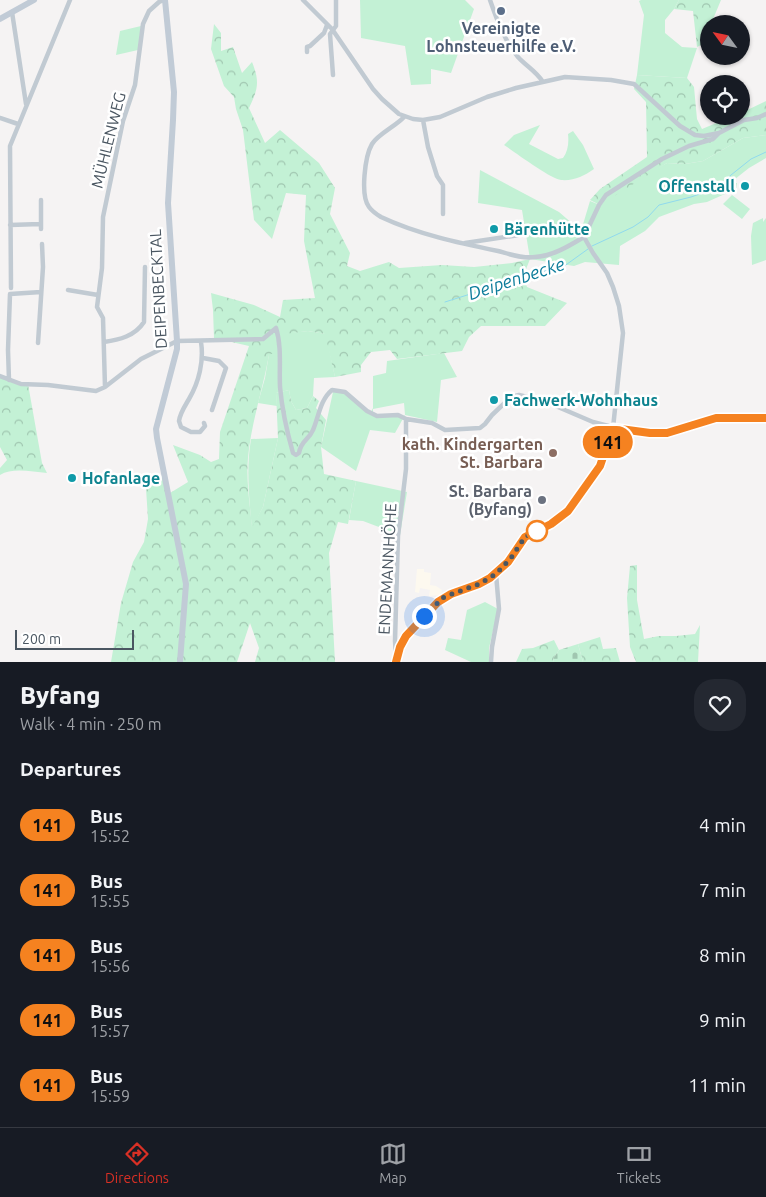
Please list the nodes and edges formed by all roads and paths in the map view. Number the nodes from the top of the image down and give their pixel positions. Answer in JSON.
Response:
{"nodes":[{"id":1,"x":34,"y":0,"type":"edge"},
{"id":2,"x":70,"y":0,"type":"edge"},
{"id":3,"x":165,"y":0,"type":"edge"},
{"id":4,"x":303,"y":0,"type":"edge"},
{"id":5,"x":336,"y":0,"type":"edge"},
{"id":6,"x":490,"y":0,"type":"edge"},
{"id":7,"x":12,"y":12,"type":"junction"},
{"id":8,"x":0,"y":19,"type":"edge"},
{"id":9,"x":328,"y":25,"type":"junction"},
{"id":10,"x":332,"y":30,"type":"junction"},
{"id":11,"x":307,"y":40,"type":"dead end"},
{"id":12,"x":333,"y":75,"type":"dead end"},
{"id":13,"x":543,"y":82,"type":"junction"},
{"id":14,"x":26,"y":105,"type":"junction"},
{"id":15,"x":766,"y":114,"type":"edge"},
{"id":16,"x":404,"y":116,"type":"junction"},
{"id":17,"x":0,"y":118,"type":"edge"},
{"id":18,"x":423,"y":120,"type":"junction"},
{"id":19,"x":18,"y":124,"type":"junction"},
{"id":20,"x":720,"y":133,"type":"junction"},
{"id":21,"x":41,"y":200,"type":"dead end"},
{"id":22,"x":443,"y":214,"type":"dead end"},
{"id":23,"x":522,"y":224,"type":"dead end"},
{"id":24,"x":10,"y":225,"type":"junction"},
{"id":25,"x":584,"y":237,"type":"junction"},
{"id":26,"x":42,"y":244,"type":"dead end"},
{"id":27,"x":463,"y":244,"type":"junction"},
{"id":28,"x":145,"y":267,"type":"dead end"},
{"id":29,"x":11,"y":288,"type":"dead end"},
{"id":30,"x":68,"y":290,"type":"dead end"},
{"id":31,"x":41,"y":292,"type":"junction"},
{"id":32,"x":98,"y":295,"type":"junction"},
{"id":33,"x":104,"y":342,"type":"junction"},
{"id":34,"x":177,"y":342,"type":"junction"},
{"id":35,"x":201,"y":342,"type":"junction"},
{"id":36,"x":38,"y":343,"type":"dead end"},
{"id":37,"x":202,"y":358,"type":"junction"},
{"id":38,"x":0,"y":376,"type":"edge"},
{"id":39,"x":9,"y":380,"type":"junction"},
{"id":40,"x":105,"y":387,"type":"junction"},
{"id":41,"x":212,"y":410,"type":"dead end"},
{"id":42,"x":766,"y":418,"type":"edge"},
{"id":43,"x":406,"y":419,"type":"junction"},
{"id":44,"x":204,"y":424,"type":"dead end"},
{"id":45,"x":613,"y":428,"type":"junction"},
{"id":46,"x":496,"y":574,"type":"junction"},
{"id":47,"x":396,"y":661,"type":"edge"},
{"id":48,"x":180,"y":662,"type":"edge"},
{"id":49,"x":491,"y":662,"type":"edge"}],
"edges":[{"from":1,"to":7,"type":"main road"},
{"from":2,"to":14,"type":"street"},
{"from":3,"to":32,"type":"street","name":"MÜHLENWEG"},
{"from":3,"to":34,"type":"main road","name":"DEIPENBECKTAL"},
{"from":4,"to":9,"type":"street"},
{"from":5,"to":10,"type":"street"},
{"from":6,"to":13,"type":"street"},
{"from":7,"to":8,"type":"main road"},
{"from":7,"to":14,"type":"street"},
{"from":9,"to":10,"type":"street"},
{"from":9,"to":11,"type":"street"},
{"from":10,"to":12,"type":"street"},
{"from":10,"to":16,"type":"street"},
{"from":13,"to":18,"type":"street"},
{"from":13,"to":20,"type":"street"},
{"from":14,"to":19,"type":"street"},
{"from":15,"to":20,"type":"street"},
{"from":16,"to":18,"type":"street"},
{"from":16,"to":27,"type":"street"},
{"from":17,"to":19,"type":"street"},
{"from":18,"to":22,"type":"street"},
{"from":19,"to":24,"type":"street"},
{"from":20,"to":25,"type":"street"},
{"from":21,"to":24,"type":"street"},
{"from":23,"to":27,"type":"street"},
{"from":24,"to":29,"type":"street"},
{"from":25,"to":27,"type":"street"},
{"from":25,"to":45,"type":"street"},
{"from":26,"to":31,"type":"street"},
{"from":28,"to":33,"type":"street"},
{"from":30,"to":32,"type":"street"},
{"from":31,"to":36,"type":"street"},
{"from":31,"to":39,"type":"street"},
{"from":32,"to":33,"type":"street","name":"MÜHLENWEG"},
{"from":33,"to":40,"type":"street","name":"MÜHLENWEG"},
{"from":34,"to":35,"type":"street"},
{"from":34,"to":40,"type":"street"},
{"from":34,"to":48,"type":"main road","name":"DEIPENBECKTAL"},
{"from":35,"to":37,"type":"street"},
{"from":35,"to":43,"type":"street"},
{"from":37,"to":41,"type":"street"},
{"from":37,"to":44,"type":"street"},
{"from":38,"to":39,"type":"street"},
{"from":39,"to":40,"type":"street"},
{"from":42,"to":45,"type":"street"},
{"from":43,"to":45,"type":"street"},
{"from":43,"to":47,"type":"street","name":"ENDEMANNHÖHE"},
{"from":45,"to":46,"type":"street"},
{"from":46,"to":47,"type":"street"},
{"from":46,"to":49,"type":"street"}]}
